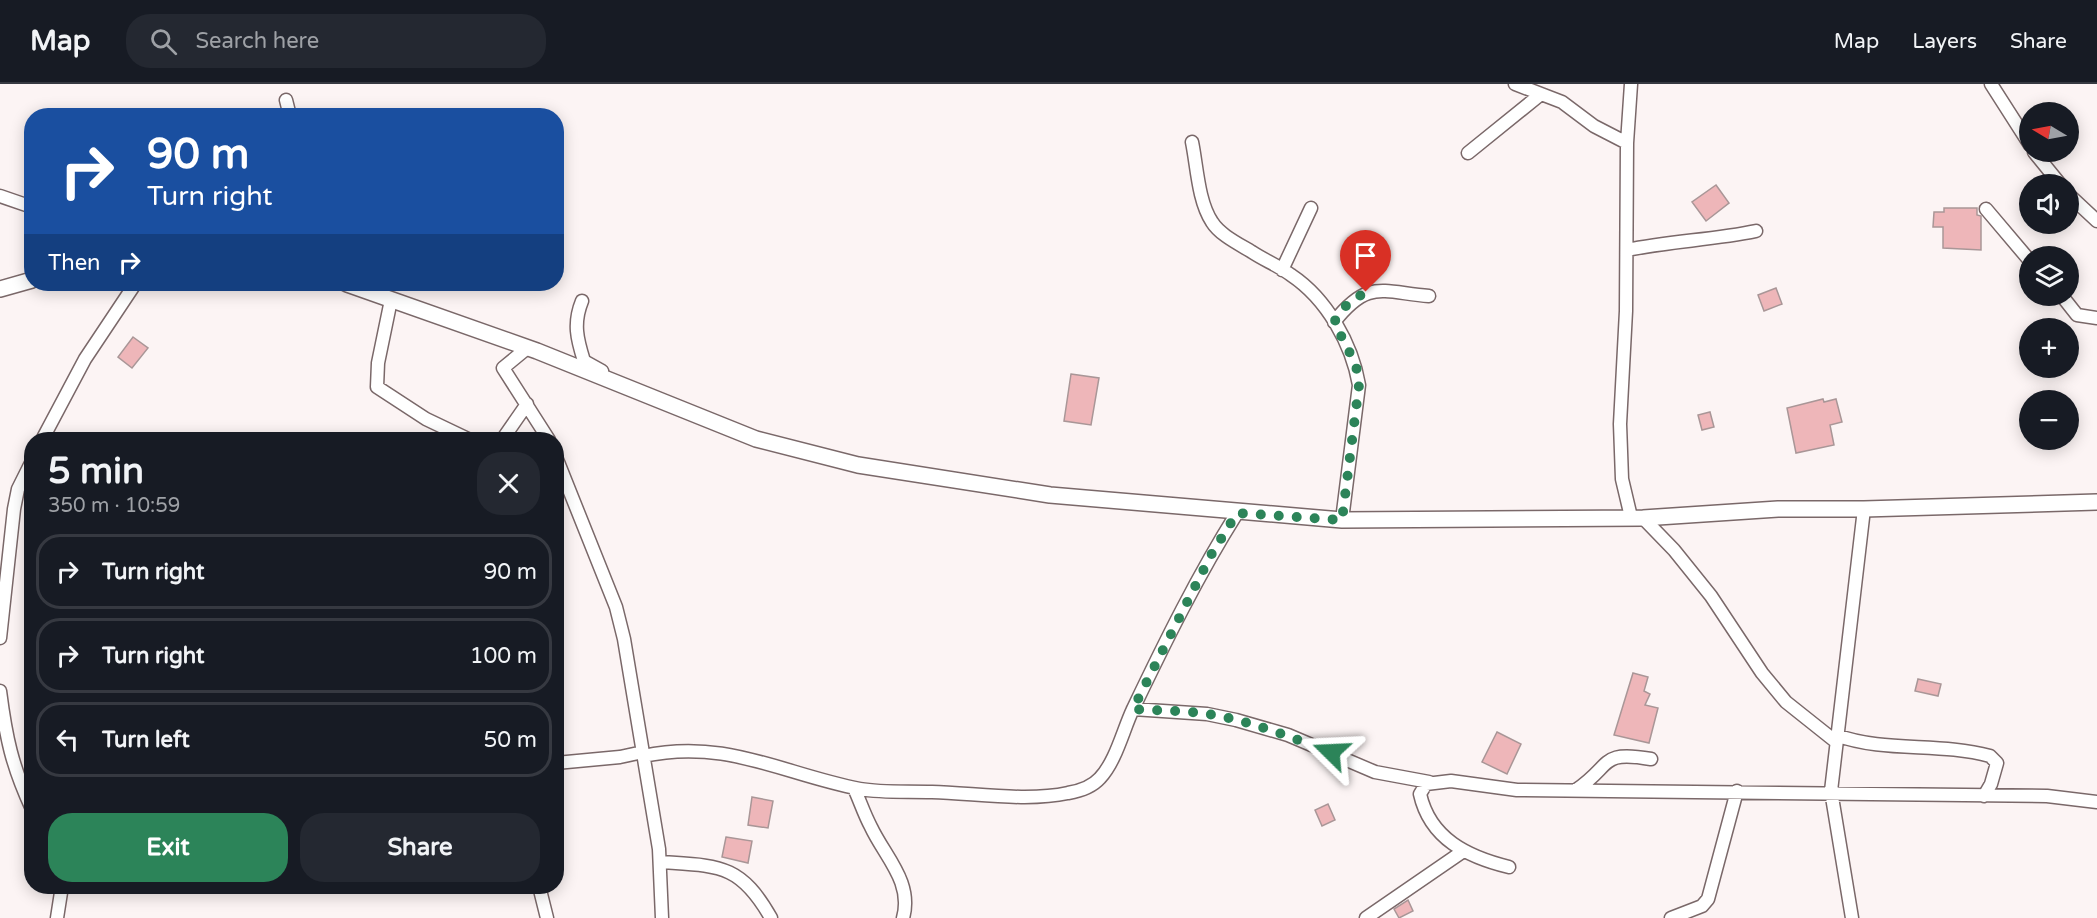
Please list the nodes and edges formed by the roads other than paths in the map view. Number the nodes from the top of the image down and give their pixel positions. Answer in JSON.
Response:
{"nodes":[{"id":1,"x":1515,"y":84,"type":"edge"},
{"id":2,"x":1631,"y":84,"type":"edge"},
{"id":3,"x":1991,"y":84,"type":"edge"},
{"id":4,"x":1541,"y":94,"type":"junction"},
{"id":5,"x":286,"y":100,"type":"dead end"},
{"id":6,"x":288,"y":108,"type":"edge"},
{"id":7,"x":2019,"y":128,"type":"edge"},
{"id":8,"x":1192,"y":142,"type":"dead end"},
{"id":9,"x":1627,"y":143,"type":"junction"},
{"id":10,"x":1468,"y":153,"type":"dead end"},
{"id":11,"x":2042,"y":162,"type":"edge"},
{"id":12,"x":2052,"y":174,"type":"edge"},
{"id":13,"x":0,"y":196,"type":"edge"},
{"id":14,"x":24,"y":204,"type":"edge"},
{"id":15,"x":2079,"y":204,"type":"edge"},
{"id":16,"x":1311,"y":208,"type":"dead end"},
{"id":17,"x":1986,"y":209,"type":"dead end"},
{"id":18,"x":2097,"y":220,"type":"edge"},
{"id":19,"x":1756,"y":231,"type":"dead end"},
{"id":20,"x":2019,"y":248,"type":"edge"},
{"id":21,"x":1627,"y":250,"type":"junction"},
{"id":22,"x":1282,"y":270,"type":"junction"},
{"id":23,"x":24,"y":282,"type":"edge"},
{"id":24,"x":0,"y":289,"type":"edge"},
{"id":25,"x":130,"y":291,"type":"edge"},
{"id":26,"x":366,"y":291,"type":"edge"},
{"id":27,"x":1429,"y":296,"type":"dead end"},
{"id":28,"x":391,"y":300,"type":"junction"},
{"id":29,"x":582,"y":301,"type":"dead end"},
{"id":30,"x":2070,"y":306,"type":"edge"},
{"id":31,"x":2097,"y":318,"type":"edge"},
{"id":32,"x":1334,"y":322,"type":"junction"},
{"id":33,"x":526,"y":349,"type":"junction"},
{"id":34,"x":624,"y":385,"type":"junction"},
{"id":35,"x":526,"y":404,"type":"junction"},
{"id":36,"x":46,"y":432,"type":"edge"},
{"id":37,"x":453,"y":432,"type":"edge"},
{"id":38,"x":507,"y":432,"type":"edge"},
{"id":39,"x":544,"y":432,"type":"edge"},
{"id":40,"x":24,"y":477,"type":"edge"},
{"id":41,"x":564,"y":477,"type":"edge"},
{"id":42,"x":2097,"y":502,"type":"edge"},
{"id":43,"x":1864,"y":509,"type":"junction"},
{"id":44,"x":1237,"y":513,"type":"junction"},
{"id":45,"x":1637,"y":518,"type":"junction"},
{"id":46,"x":1342,"y":520,"type":"junction"},
{"id":47,"x":1,"y":631,"type":"edge"},
{"id":48,"x":0,"y":691,"type":"edge"},
{"id":49,"x":1133,"y":709,"type":"junction"},
{"id":50,"x":1836,"y":738,"type":"junction"},
{"id":51,"x":643,"y":754,"type":"junction"},
{"id":52,"x":1651,"y":759,"type":"dead end"},
{"id":53,"x":564,"y":762,"type":"edge"},
{"id":54,"x":1429,"y":783,"type":"junction"},
{"id":55,"x":854,"y":788,"type":"junction"},
{"id":56,"x":1575,"y":790,"type":"junction"},
{"id":57,"x":1737,"y":791,"type":"junction"},
{"id":58,"x":1831,"y":791,"type":"junction"},
{"id":59,"x":24,"y":792,"type":"edge"},
{"id":60,"x":1984,"y":796,"type":"junction"},
{"id":61,"x":2097,"y":802,"type":"edge"},
{"id":62,"x":1461,"y":852,"type":"junction"},
{"id":63,"x":660,"y":862,"type":"junction"},
{"id":64,"x":1509,"y":867,"type":"dead end"},
{"id":65,"x":61,"y":894,"type":"edge"},
{"id":66,"x":541,"y":894,"type":"edge"},
{"id":67,"x":57,"y":918,"type":"edge"},
{"id":68,"x":547,"y":918,"type":"edge"},
{"id":69,"x":662,"y":918,"type":"edge"},
{"id":70,"x":771,"y":918,"type":"edge"},
{"id":71,"x":903,"y":918,"type":"edge"},
{"id":72,"x":1366,"y":918,"type":"edge"},
{"id":73,"x":1671,"y":918,"type":"edge"},
{"id":74,"x":1852,"y":918,"type":"edge"}],
"edges":[{"from":1,"to":4,"type":"street"},
{"from":2,"to":9,"type":"street"},
{"from":3,"to":7,"type":"street"},
{"from":4,"to":9,"type":"street"},
{"from":4,"to":10,"type":"street"},
{"from":5,"to":6,"type":"street"},
{"from":8,"to":22,"type":"street"},
{"from":9,"to":21,"type":"street"},
{"from":11,"to":12,"type":"street"},
{"from":13,"to":14,"type":"street"},
{"from":15,"to":18,"type":"street"},
{"from":16,"to":22,"type":"street"},
{"from":17,"to":20,"type":"street"},
{"from":19,"to":21,"type":"street"},
{"from":21,"to":45,"type":"street"},
{"from":22,"to":32,"type":"street"},
{"from":23,"to":24,"type":"street"},
{"from":25,"to":36,"type":"street"},
{"from":26,"to":28,"type":"street"},
{"from":27,"to":32,"type":"street"},
{"from":28,"to":33,"type":"street"},
{"from":28,"to":37,"type":"street"},
{"from":29,"to":34,"type":"street"},
{"from":30,"to":31,"type":"street"},
{"from":32,"to":46,"type":"street"},
{"from":33,"to":34,"type":"street"},
{"from":33,"to":35,"type":"street"},
{"from":34,"to":44,"type":"street"},
{"from":35,"to":38,"type":"street"},
{"from":35,"to":39,"type":"street"},
{"from":40,"to":47,"type":"street"},
{"from":41,"to":51,"type":"street"},
{"from":42,"to":43,"type":"street"},
{"from":43,"to":45,"type":"street"},
{"from":43,"to":50,"type":"street"},
{"from":44,"to":46,"type":"street"},
{"from":44,"to":49,"type":"street"},
{"from":45,"to":46,"type":"street"},
{"from":45,"to":50,"type":"street"},
{"from":48,"to":59,"type":"street"},
{"from":49,"to":54,"type":"street"},
{"from":49,"to":55,"type":"street"},
{"from":50,"to":58,"type":"street"},
{"from":50,"to":60,"type":"street"},
{"from":51,"to":53,"type":"street"},
{"from":51,"to":55,"type":"street"},
{"from":51,"to":63,"type":"street"},
{"from":52,"to":56,"type":"street"},
{"from":54,"to":56,"type":"street"},
{"from":54,"to":62,"type":"street"},
{"from":55,"to":71,"type":"street"},
{"from":56,"to":57,"type":"street"},
{"from":57,"to":58,"type":"street"},
{"from":57,"to":73,"type":"street"},
{"from":58,"to":60,"type":"street"},
{"from":58,"to":74,"type":"street"},
{"from":60,"to":61,"type":"street"},
{"from":62,"to":64,"type":"street"},
{"from":62,"to":72,"type":"street"},
{"from":63,"to":69,"type":"street"},
{"from":63,"to":70,"type":"street"},
{"from":65,"to":67,"type":"street"},
{"from":66,"to":68,"type":"street"}]}
